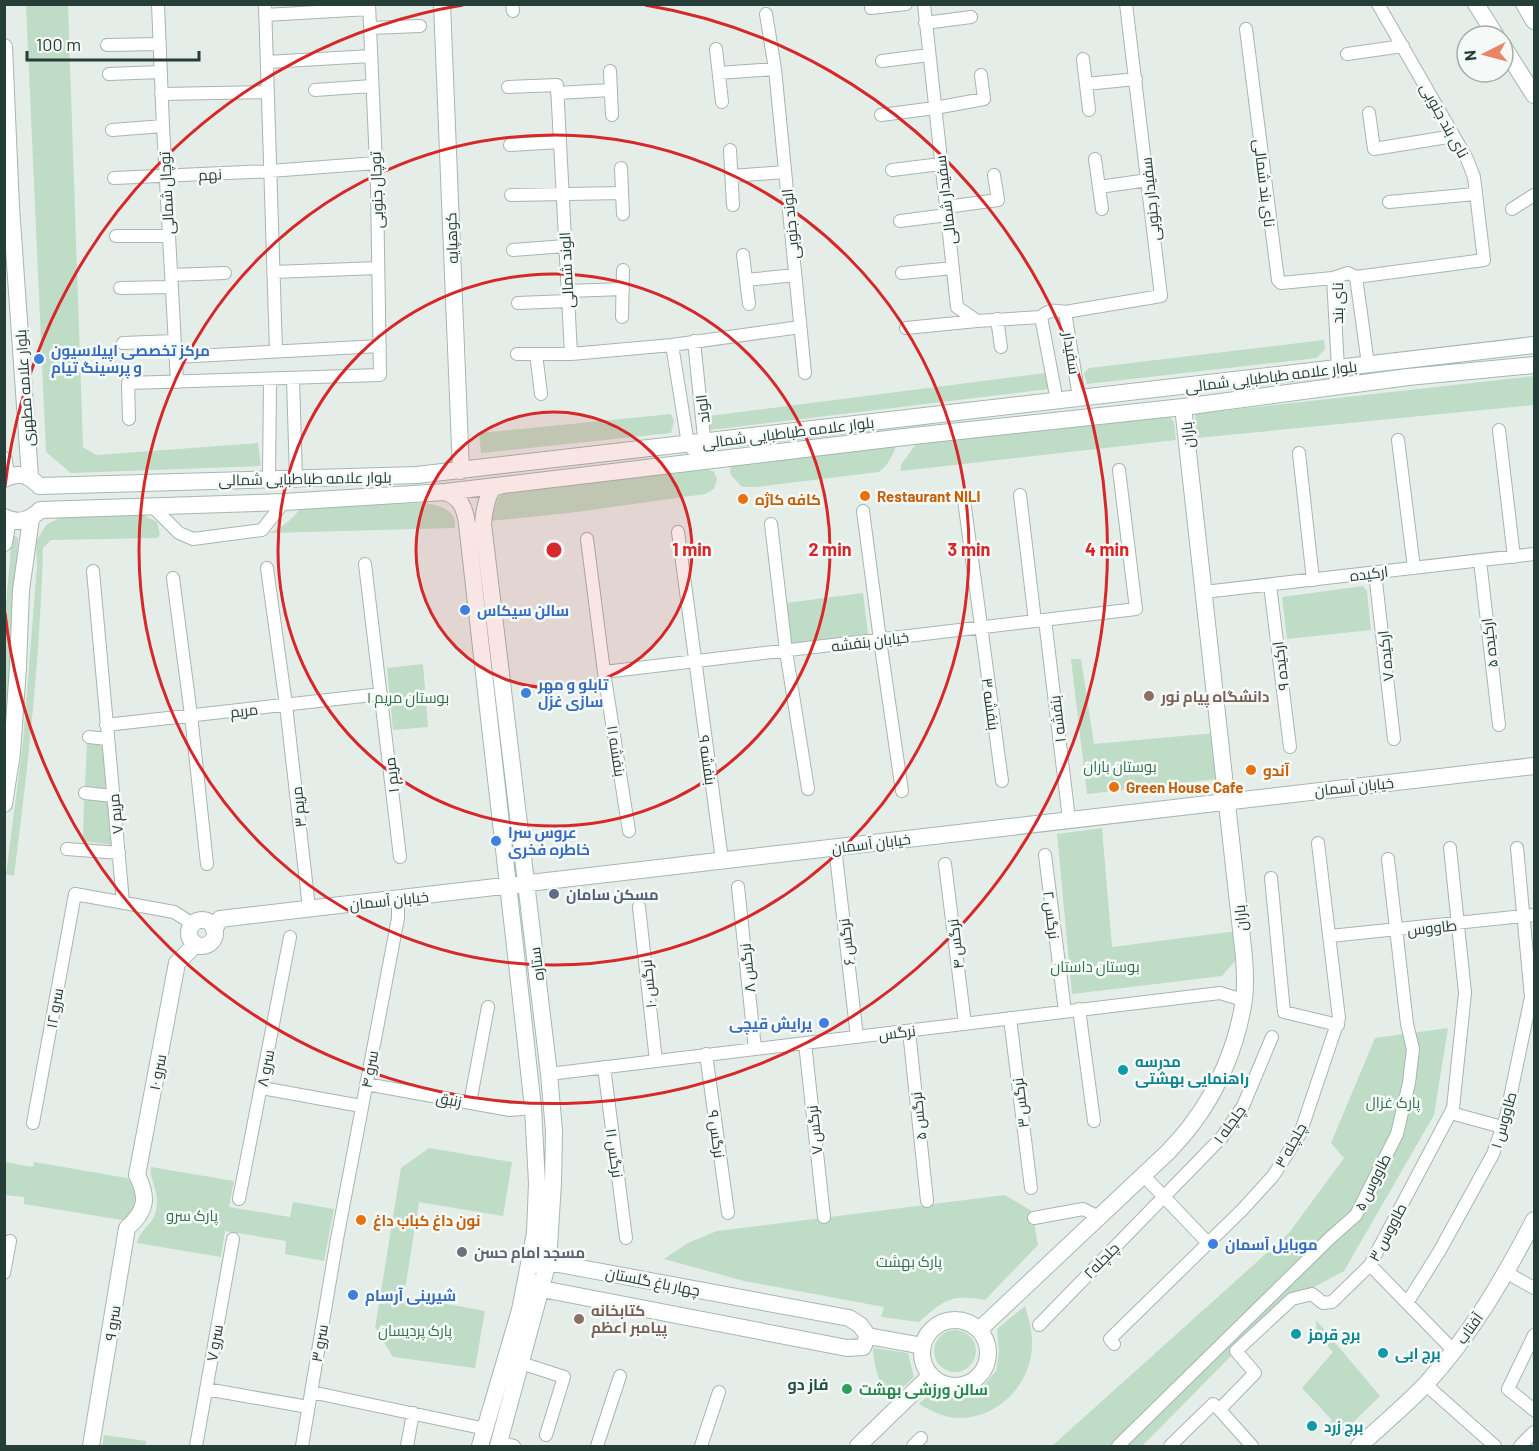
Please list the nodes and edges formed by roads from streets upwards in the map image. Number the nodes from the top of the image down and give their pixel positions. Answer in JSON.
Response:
{"nodes":[{"id":1,"x":159,"y":4,"type":"edge"},
{"id":2,"x":442,"y":4,"type":"edge"},
{"id":3,"x":906,"y":4,"type":"edge"},
{"id":4,"x":924,"y":4,"type":"edge"},
{"id":5,"x":1126,"y":4,"type":"edge"},
{"id":6,"x":1378,"y":4,"type":"edge"},
{"id":7,"x":1476,"y":4,"type":"edge"},
{"id":8,"x":1524,"y":4,"type":"edge"},
{"id":9,"x":369,"y":7,"type":"edge"},
{"id":10,"x":871,"y":8,"type":"dead end"},
{"id":11,"x":265,"y":10,"type":"edge"},
{"id":12,"x":766,"y":14,"type":"dead end"},
{"id":13,"x":971,"y":17,"type":"dead end"},
{"id":14,"x":1534,"y":21,"type":"edge"},
{"id":15,"x":925,"y":23,"type":"junction"},
{"id":16,"x":1489,"y":24,"type":"edge"},
{"id":17,"x":420,"y":26,"type":"dead end"},
{"id":18,"x":370,"y":28,"type":"junction"},
{"id":19,"x":1246,"y":29,"type":"dead end"},
{"id":20,"x":160,"y":44,"type":"junction"},
{"id":21,"x":107,"y":45,"type":"dead end"},
{"id":22,"x":1403,"y":46,"type":"junction"},
{"id":23,"x":4,"y":47,"type":"edge"},
{"id":24,"x":716,"y":49,"type":"dead end"},
{"id":25,"x":1347,"y":54,"type":"dead end"},
{"id":26,"x":929,"y":55,"type":"junction"},
{"id":27,"x":371,"y":56,"type":"junction"},
{"id":28,"x":1083,"y":60,"type":"dead end"},
{"id":29,"x":882,"y":61,"type":"dead end"},
{"id":30,"x":267,"y":62,"type":"junction"},
{"id":31,"x":1515,"y":65,"type":"edge"},
{"id":32,"x":775,"y":69,"type":"junction"},
{"id":33,"x":610,"y":71,"type":"dead end"},
{"id":34,"x":160,"y":72,"type":"junction"},
{"id":35,"x":719,"y":73,"type":"junction"},
{"id":36,"x":109,"y":74,"type":"dead end"},
{"id":37,"x":981,"y":75,"type":"dead end"},
{"id":38,"x":1136,"y":79,"type":"junction"},
{"id":39,"x":1086,"y":84,"type":"junction"},
{"id":40,"x":372,"y":86,"type":"junction"},
{"id":41,"x":508,"y":87,"type":"dead end"},
{"id":42,"x":557,"y":89,"type":"junction"},
{"id":43,"x":315,"y":90,"type":"dead end"},
{"id":44,"x":611,"y":90,"type":"junction"},
{"id":45,"x":268,"y":92,"type":"junction"},
{"id":46,"x":161,"y":94,"type":"junction"},
{"id":47,"x":1534,"y":95,"type":"edge"},
{"id":48,"x":722,"y":102,"type":"dead end"},
{"id":49,"x":935,"y":108,"type":"junction"},
{"id":50,"x":1089,"y":110,"type":"dead end"},
{"id":51,"x":1369,"y":113,"type":"dead end"},
{"id":52,"x":612,"y":115,"type":"dead end"},
{"id":53,"x":881,"y":115,"type":"dead end"},
{"id":54,"x":163,"y":126,"type":"junction"},
{"id":55,"x":112,"y":130,"type":"dead end"},
{"id":56,"x":1454,"y":136,"type":"junction"},
{"id":57,"x":560,"y":142,"type":"junction"},
{"id":58,"x":510,"y":145,"type":"dead end"},
{"id":59,"x":730,"y":150,"type":"dead end"},
{"id":60,"x":1095,"y":159,"type":"dead end"},
{"id":61,"x":375,"y":163,"type":"junction"},
{"id":62,"x":941,"y":164,"type":"junction"},
{"id":63,"x":621,"y":168,"type":"dead end"},
{"id":64,"x":892,"y":170,"type":"dead end"},
{"id":65,"x":270,"y":171,"type":"junction"},
{"id":66,"x":785,"y":172,"type":"junction"},
{"id":67,"x":994,"y":175,"type":"dead end"},
{"id":68,"x":732,"y":176,"type":"junction"},
{"id":69,"x":166,"y":177,"type":"junction"},
{"id":70,"x":114,"y":178,"type":"dead end"},
{"id":71,"x":1148,"y":180,"type":"junction"},
{"id":72,"x":1099,"y":187,"type":"junction"},
{"id":73,"x":622,"y":193,"type":"junction"},
{"id":74,"x":562,"y":194,"type":"junction"},
{"id":75,"x":1475,"y":194,"type":"junction"},
{"id":76,"x":512,"y":195,"type":"dead end"},
{"id":77,"x":1534,"y":195,"type":"edge"},
{"id":78,"x":1389,"y":202,"type":"dead end"},
{"id":79,"x":733,"y":205,"type":"dead end"},
{"id":80,"x":1102,"y":209,"type":"dead end"},
{"id":81,"x":1512,"y":210,"type":"dead end"},
{"id":82,"x":947,"y":211,"type":"junction"},
{"id":83,"x":622,"y":214,"type":"dead end"},
{"id":84,"x":900,"y":221,"type":"dead end"},
{"id":85,"x":116,"y":236,"type":"dead end"},
{"id":86,"x":169,"y":236,"type":"junction"},
{"id":87,"x":565,"y":246,"type":"junction"},
{"id":88,"x":513,"y":250,"type":"dead end"},
{"id":89,"x":743,"y":255,"type":"dead end"},
{"id":90,"x":953,"y":267,"type":"junction"},
{"id":91,"x":378,"y":268,"type":"junction"},
{"id":92,"x":623,"y":270,"type":"dead end"},
{"id":93,"x":273,"y":272,"type":"junction"},
{"id":94,"x":225,"y":273,"type":"dead end"},
{"id":95,"x":902,"y":273,"type":"dead end"},
{"id":96,"x":795,"y":275,"type":"junction"},
{"id":97,"x":1356,"y":277,"type":"junction"},
{"id":98,"x":1334,"y":278,"type":"junction"},
{"id":99,"x":746,"y":280,"type":"junction"},
{"id":100,"x":171,"y":281,"type":"junction"},
{"id":101,"x":120,"y":288,"type":"dead end"},
{"id":102,"x":623,"y":289,"type":"junction"},
{"id":103,"x":567,"y":296,"type":"junction"},
{"id":104,"x":518,"y":303,"type":"dead end"},
{"id":105,"x":749,"y":304,"type":"dead end"},
{"id":106,"x":1065,"y":312,"type":"junction"},
{"id":107,"x":622,"y":317,"type":"dead end"},
{"id":108,"x":1041,"y":317,"type":"junction"},
{"id":109,"x":997,"y":320,"type":"junction"},
{"id":110,"x":976,"y":321,"type":"junction"},
{"id":111,"x":800,"y":327,"type":"junction"},
{"id":112,"x":906,"y":328,"type":"dead end"},
{"id":113,"x":175,"y":341,"type":"junction"},
{"id":114,"x":694,"y":341,"type":"junction"},
{"id":115,"x":123,"y":343,"type":"dead end"},
{"id":116,"x":672,"y":345,"type":"junction"},
{"id":117,"x":1534,"y":345,"type":"edge"},
{"id":118,"x":380,"y":346,"type":"junction"},
{"id":119,"x":1001,"y":347,"type":"dead end"},
{"id":120,"x":276,"y":351,"type":"junction"},
{"id":121,"x":517,"y":354,"type":"dead end"},
{"id":122,"x":536,"y":354,"type":"junction"},
{"id":123,"x":570,"y":354,"type":"junction"},
{"id":124,"x":175,"y":357,"type":"junction"},
{"id":125,"x":1368,"y":364,"type":"junction"},
{"id":126,"x":1534,"y":365,"type":"edge"},
{"id":127,"x":1338,"y":368,"type":"junction"},
{"id":128,"x":805,"y":373,"type":"dead end"},
{"id":129,"x":293,"y":378,"type":"junction"},
{"id":130,"x":270,"y":379,"type":"junction"},
{"id":131,"x":177,"y":382,"type":"junction"},
{"id":132,"x":541,"y":394,"type":"dead end"},
{"id":133,"x":1079,"y":397,"type":"junction"},
{"id":134,"x":1057,"y":401,"type":"junction"},
{"id":135,"x":1184,"y":407,"type":"junction"},
{"id":136,"x":129,"y":419,"type":"dead end"},
{"id":137,"x":1499,"y":430,"type":"dead end"},
{"id":138,"x":1398,"y":440,"type":"dead end"},
{"id":139,"x":706,"y":442,"type":"junction"},
{"id":140,"x":688,"y":444,"type":"junction"},
{"id":141,"x":1299,"y":453,"type":"dead end"},
{"id":142,"x":4,"y":460,"type":"edge"},
{"id":143,"x":703,"y":460,"type":"junction"},
{"id":144,"x":1119,"y":470,"type":"dead end"},
{"id":145,"x":461,"y":471,"type":"junction"},
{"id":146,"x":5,"y":478,"type":"edge"},
{"id":147,"x":269,"y":479,"type":"junction"},
{"id":148,"x":296,"y":479,"type":"junction"},
{"id":149,"x":35,"y":481,"type":"junction"},
{"id":150,"x":501,"y":485,"type":"junction"},
{"id":151,"x":445,"y":492,"type":"junction"},
{"id":152,"x":1020,"y":495,"type":"dead end"},
{"id":153,"x":964,"y":500,"type":"dead end"},
{"id":154,"x":284,"y":502,"type":"junction"},
{"id":155,"x":153,"y":507,"type":"junction"},
{"id":156,"x":863,"y":511,"type":"dead end"},
{"id":157,"x":35,"y":514,"type":"junction"},
{"id":158,"x":6,"y":518,"type":"edge"},
{"id":159,"x":475,"y":524,"type":"junction"},
{"id":160,"x":771,"y":524,"type":"dead end"},
{"id":161,"x":678,"y":532,"type":"dead end"},
{"id":162,"x":587,"y":539,"type":"dead end"},
{"id":163,"x":4,"y":543,"type":"edge"},
{"id":164,"x":1534,"y":554,"type":"edge"},
{"id":165,"x":1514,"y":557,"type":"junction"},
{"id":166,"x":1480,"y":561,"type":"junction"},
{"id":167,"x":365,"y":564,"type":"dead end"},
{"id":168,"x":267,"y":568,"type":"dead end"},
{"id":169,"x":1414,"y":568,"type":"junction"},
{"id":170,"x":93,"y":571,"type":"dead end"},
{"id":171,"x":1375,"y":573,"type":"junction"},
{"id":172,"x":173,"y":578,"type":"dead end"},
{"id":173,"x":1313,"y":580,"type":"junction"},
{"id":174,"x":1270,"y":585,"type":"junction"},
{"id":175,"x":1203,"y":592,"type":"junction"},
{"id":176,"x":1040,"y":620,"type":"junction"},
{"id":177,"x":980,"y":628,"type":"junction"},
{"id":178,"x":880,"y":640,"type":"junction"},
{"id":179,"x":786,"y":651,"type":"junction"},
{"id":180,"x":695,"y":660,"type":"junction"},
{"id":181,"x":604,"y":672,"type":"junction"},
{"id":182,"x":381,"y":694,"type":"junction"},
{"id":183,"x":286,"y":705,"type":"junction"},
{"id":184,"x":191,"y":715,"type":"junction"},
{"id":185,"x":106,"y":725,"type":"junction"},
{"id":186,"x":1499,"y":725,"type":"dead end"},
{"id":187,"x":88,"y":737,"type":"dead end"},
{"id":188,"x":107,"y":739,"type":"junction"},
{"id":189,"x":1394,"y":739,"type":"dead end"},
{"id":190,"x":1290,"y":747,"type":"dead end"},
{"id":191,"x":1534,"y":766,"type":"edge"},
{"id":192,"x":1002,"y":781,"type":"dead end"},
{"id":193,"x":808,"y":789,"type":"dead end"},
{"id":194,"x":902,"y":791,"type":"dead end"},
{"id":195,"x":85,"y":793,"type":"dead end"},
{"id":196,"x":113,"y":796,"type":"junction"},
{"id":197,"x":1227,"y":800,"type":"junction"},
{"id":198,"x":4,"y":804,"type":"edge"},
{"id":199,"x":1069,"y":819,"type":"junction"},
{"id":200,"x":629,"y":831,"type":"dead end"},
{"id":201,"x":1318,"y":843,"type":"dead end"},
{"id":202,"x":835,"y":847,"type":"junction"},
{"id":203,"x":1450,"y":848,"type":"dead end"},
{"id":204,"x":1516,"y":848,"type":"dead end"},
{"id":205,"x":67,"y":849,"type":"dead end"},
{"id":206,"x":119,"y":853,"type":"junction"},
{"id":207,"x":1045,"y":855,"type":"dead end"},
{"id":208,"x":400,"y":857,"type":"dead end"},
{"id":209,"x":1388,"y":859,"type":"dead end"},
{"id":210,"x":722,"y":860,"type":"junction"},
{"id":211,"x":207,"y":864,"type":"dead end"},
{"id":212,"x":945,"y":864,"type":"dead end"},
{"id":213,"x":1271,"y":878,"type":"dead end"},
{"id":214,"x":526,"y":883,"type":"junction"},
{"id":215,"x":508,"y":886,"type":"junction"},
{"id":216,"x":738,"y":887,"type":"dead end"},
{"id":217,"x":398,"y":899,"type":"junction"},
{"id":218,"x":123,"y":902,"type":"junction"},
{"id":219,"x":639,"y":907,"type":"dead end"},
{"id":220,"x":309,"y":908,"type":"junction"},
{"id":221,"x":1529,"y":916,"type":"edge"},
{"id":222,"x":193,"y":924,"type":"junction"},
{"id":223,"x":1458,"y":924,"type":"junction"},
{"id":224,"x":214,"y":930,"type":"junction"},
{"id":225,"x":1396,"y":930,"type":"junction"},
{"id":226,"x":1330,"y":936,"type":"junction"},
{"id":227,"x":290,"y":937,"type":"dead end"},
{"id":228,"x":196,"y":944,"type":"junction"},
{"id":229,"x":1244,"y":1000,"type":"junction"},
{"id":230,"x":488,"y":1007,"type":"dead end"},
{"id":231,"x":1080,"y":1009,"type":"junction"},
{"id":232,"x":1065,"y":1011,"type":"junction"},
{"id":233,"x":1011,"y":1018,"type":"junction"},
{"id":234,"x":965,"y":1024,"type":"junction"},
{"id":235,"x":1338,"y":1025,"type":"junction"},
{"id":236,"x":909,"y":1031,"type":"junction"},
{"id":237,"x":857,"y":1037,"type":"junction"},
{"id":238,"x":1272,"y":1037,"type":"dead end"},
{"id":239,"x":805,"y":1043,"type":"junction"},
{"id":240,"x":756,"y":1049,"type":"junction"},
{"id":241,"x":706,"y":1054,"type":"junction"},
{"id":242,"x":656,"y":1061,"type":"junction"},
{"id":243,"x":604,"y":1067,"type":"junction"},
{"id":244,"x":549,"y":1074,"type":"junction"},
{"id":245,"x":366,"y":1084,"type":"junction"},
{"id":246,"x":262,"y":1088,"type":"junction"},
{"id":247,"x":470,"y":1103,"type":"junction"},
{"id":248,"x":362,"y":1106,"type":"junction"},
{"id":249,"x":533,"y":1108,"type":"junction"},
{"id":250,"x":1451,"y":1113,"type":"junction"},
{"id":251,"x":1094,"y":1121,"type":"dead end"},
{"id":252,"x":33,"y":1123,"type":"dead end"},
{"id":253,"x":1502,"y":1127,"type":"junction"},
{"id":254,"x":1143,"y":1175,"type":"junction"},
{"id":255,"x":1030,"y":1188,"type":"dead end"},
{"id":256,"x":1164,"y":1197,"type":"junction"},
{"id":257,"x":239,"y":1199,"type":"dead end"},
{"id":258,"x":927,"y":1201,"type":"dead end"},
{"id":259,"x":144,"y":1205,"type":"joint"},
{"id":260,"x":728,"y":1213,"type":"dead end"},
{"id":261,"x":1099,"y":1216,"type":"junction"},
{"id":262,"x":824,"y":1217,"type":"dead end"},
{"id":263,"x":1034,"y":1218,"type":"dead end"},
{"id":264,"x":1534,"y":1220,"type":"edge"},
{"id":265,"x":626,"y":1238,"type":"dead end"},
{"id":266,"x":233,"y":1239,"type":"dead end"},
{"id":267,"x":337,"y":1239,"type":"joint"},
{"id":268,"x":10,"y":1241,"type":"dead end"},
{"id":269,"x":1208,"y":1243,"type":"junction"},
{"id":270,"x":548,"y":1262,"type":"junction"},
{"id":271,"x":1370,"y":1265,"type":"junction"},
{"id":272,"x":4,"y":1273,"type":"edge"},
{"id":273,"x":527,"y":1273,"type":"junction"},
{"id":274,"x":1507,"y":1273,"type":"junction"},
{"id":275,"x":1534,"y":1288,"type":"edge"},
{"id":276,"x":542,"y":1289,"type":"junction"},
{"id":277,"x":1407,"y":1303,"type":"junction"},
{"id":278,"x":1039,"y":1325,"type":"dead end"},
{"id":279,"x":979,"y":1330,"type":"junction"},
{"id":280,"x":1534,"y":1336,"type":"edge"},
{"id":281,"x":866,"y":1342,"type":"junction"},
{"id":282,"x":1114,"y":1344,"type":"dead end"},
{"id":283,"x":923,"y":1346,"type":"junction"},
{"id":284,"x":1453,"y":1350,"type":"junction"},
{"id":285,"x":521,"y":1363,"type":"junction"},
{"id":286,"x":931,"y":1375,"type":"junction"},
{"id":287,"x":620,"y":1376,"type":"dead end"},
{"id":288,"x":1425,"y":1384,"type":"junction"},
{"id":289,"x":206,"y":1389,"type":"junction"},
{"id":290,"x":311,"y":1392,"type":"junction"},
{"id":291,"x":719,"y":1392,"type":"dead end"},
{"id":292,"x":308,"y":1407,"type":"junction"},
{"id":293,"x":1218,"y":1408,"type":"junction"},
{"id":294,"x":1534,"y":1410,"type":"edge"},
{"id":295,"x":413,"y":1413,"type":"junction"},
{"id":296,"x":486,"y":1429,"type":"junction"},
{"id":297,"x":1534,"y":1432,"type":"edge"},
{"id":298,"x":546,"y":1435,"type":"dead end"},
{"id":299,"x":504,"y":1445,"type":"edge"},
{"id":300,"x":91,"y":1446,"type":"edge"},
{"id":301,"x":196,"y":1446,"type":"edge"},
{"id":302,"x":302,"y":1446,"type":"edge"},
{"id":303,"x":407,"y":1446,"type":"edge"},
{"id":304,"x":480,"y":1446,"type":"edge"},
{"id":305,"x":597,"y":1446,"type":"edge"},
{"id":306,"x":701,"y":1446,"type":"edge"},
{"id":307,"x":858,"y":1446,"type":"edge"},
{"id":308,"x":1118,"y":1446,"type":"edge"},
{"id":309,"x":1170,"y":1446,"type":"edge"},
{"id":310,"x":1252,"y":1446,"type":"edge"},
{"id":311,"x":1359,"y":1446,"type":"edge"},
{"id":312,"x":1495,"y":1446,"type":"edge"},
{"id":313,"x":1520,"y":1446,"type":"edge"}],
"edges":[{"from":1,"to":20,"type":"street","name":"توچال شمالی"},
{"from":2,"to":145,"type":"street","name":"کوهپایه"},
{"from":3,"to":10,"type":"street"},
{"from":4,"to":15,"type":"street","name":"سفیدار شمالی"},
{"from":5,"to":38,"type":"street","name":"سفیدار جنوبی"},
{"from":6,"to":22,"type":"street","name":"نای بند جنوبی"},
{"from":7,"to":16,"type":"street"},
{"from":8,"to":14,"type":"street"},
{"from":9,"to":11,"type":"street"},
{"from":9,"to":18,"type":"street","name":"توچال جنوبی"},
{"from":11,"to":30,"type":"street"},
{"from":12,"to":32,"type":"street","name":"الوند جنوبی"},
{"from":13,"to":15,"type":"street"},
{"from":15,"to":26,"type":"street","name":"سفیدار شمالی"},
{"from":17,"to":18,"type":"street"},
{"from":18,"to":27,"type":"street","name":"توچال جنوبی"},
{"from":19,"to":98,"type":"street","name":"نای بند شمالی"},
{"from":20,"to":21,"type":"street"},
{"from":20,"to":34,"type":"street","name":"توچال شمالی"},
{"from":22,"to":25,"type":"street"},
{"from":22,"to":56,"type":"street","name":"نای بند جنوبی"},
{"from":23,"to":149,"type":"street","name":"بلوار علامه مطهری"},
{"from":24,"to":35,"type":"street"},
{"from":26,"to":29,"type":"street"},
{"from":26,"to":49,"type":"street","name":"سفیدار شمالی"},
{"from":27,"to":30,"type":"street"},
{"from":27,"to":40,"type":"street","name":"توچال جنوبی"},
{"from":28,"to":39,"type":"street"},
{"from":30,"to":45,"type":"street"},
{"from":31,"to":47,"type":"street"},
{"from":32,"to":35,"type":"street"},
{"from":32,"to":66,"type":"street","name":"الوند جنوبی"},
{"from":33,"to":44,"type":"street"},
{"from":34,"to":36,"type":"street"},
{"from":34,"to":46,"type":"street","name":"توچال شمالی"},
{"from":35,"to":48,"type":"street"},
{"from":37,"to":49,"type":"street"},
{"from":38,"to":39,"type":"street"},
{"from":38,"to":71,"type":"street","name":"سفیدار جنوبی"},
{"from":39,"to":50,"type":"street"},
{"from":40,"to":43,"type":"street"},
{"from":40,"to":61,"type":"street","name":"توچال جنوبی"},
{"from":41,"to":42,"type":"street"},
{"from":42,"to":44,"type":"street"},
{"from":42,"to":57,"type":"street","name":"الوند شمالی"},
{"from":44,"to":52,"type":"street"},
{"from":45,"to":46,"type":"street"},
{"from":45,"to":65,"type":"street"},
{"from":46,"to":54,"type":"street","name":"توچال شمالی"},
{"from":49,"to":53,"type":"street"},
{"from":49,"to":62,"type":"street","name":"سفیدار شمالی"},
{"from":51,"to":56,"type":"street"},
{"from":54,"to":55,"type":"street"},
{"from":54,"to":69,"type":"street","name":"توچال شمالی"},
{"from":56,"to":75,"type":"street","name":"نای بند جنوبی"},
{"from":57,"to":58,"type":"street"},
{"from":57,"to":74,"type":"street","name":"الوند شمالی"},
{"from":59,"to":68,"type":"street"},
{"from":60,"to":72,"type":"street"},
{"from":61,"to":65,"type":"street","name":"نهم"},
{"from":61,"to":91,"type":"street","name":"توچال جنوبی"},
{"from":62,"to":64,"type":"street"},
{"from":62,"to":82,"type":"street","name":"سفیدار شمالی"},
{"from":63,"to":73,"type":"street"},
{"from":65,"to":69,"type":"street","name":"نهم"},
{"from":65,"to":93,"type":"street"},
{"from":66,"to":68,"type":"street"},
{"from":66,"to":96,"type":"street","name":"الوند جنوبی"},
{"from":67,"to":82,"type":"street"},
{"from":68,"to":79,"type":"street"},
{"from":69,"to":70,"type":"street","name":"نهم"},
{"from":69,"to":86,"type":"street","name":"توچال شمالی"},
{"from":71,"to":72,"type":"street"},
{"from":71,"to":106,"type":"street","name":"سفیدار جنوبی"},
{"from":72,"to":80,"type":"street"},
{"from":73,"to":74,"type":"street"},
{"from":73,"to":83,"type":"street"},
{"from":74,"to":76,"type":"street"},
{"from":74,"to":87,"type":"street","name":"الوند شمالی"},
{"from":75,"to":78,"type":"street"},
{"from":75,"to":97,"type":"street","name":"نای بند جنوبی"},
{"from":77,"to":81,"type":"street"},
{"from":82,"to":84,"type":"street"},
{"from":82,"to":90,"type":"street","name":"سفیدار شمالی"},
{"from":85,"to":86,"type":"street"},
{"from":86,"to":100,"type":"street","name":"توچال شمالی"},
{"from":87,"to":88,"type":"street"},
{"from":87,"to":103,"type":"street","name":"الوند شمالی"},
{"from":89,"to":99,"type":"street"},
{"from":90,"to":95,"type":"street"},
{"from":90,"to":110,"type":"street","name":"سفیدار شمالی"},
{"from":91,"to":93,"type":"street"},
{"from":91,"to":118,"type":"street","name":"توچال جنوبی"},
{"from":92,"to":102,"type":"street"},
{"from":93,"to":120,"type":"street"},
{"from":94,"to":100,"type":"street"},
{"from":96,"to":99,"type":"street"},
{"from":96,"to":111,"type":"street","name":"الوند جنوبی"},
{"from":97,"to":98,"type":"street","name":"نای بند"},
{"from":97,"to":125,"type":"street","name":"نای بند"},
{"from":98,"to":127,"type":"street","name":"نای بند"},
{"from":99,"to":105,"type":"street"},
{"from":100,"to":101,"type":"street"},
{"from":100,"to":113,"type":"street","name":"توچال شمالی"},
{"from":102,"to":103,"type":"street"},
{"from":102,"to":107,"type":"street"},
{"from":103,"to":104,"type":"street"},
{"from":103,"to":123,"type":"street","name":"الوند شمالی"},
{"from":106,"to":108,"type":"street","name":"سفیدار"},
{"from":106,"to":133,"type":"street","name":"سفیدار"},
{"from":108,"to":109,"type":"street"},
{"from":108,"to":134,"type":"street","name":"سفیدار"},
{"from":109,"to":110,"type":"street"},
{"from":109,"to":119,"type":"street"},
{"from":110,"to":112,"type":"street"},
{"from":111,"to":114,"type":"street"},
{"from":111,"to":128,"type":"street","name":"الوند جنوبی"},
{"from":113,"to":115,"type":"street"},
{"from":113,"to":124,"type":"street","name":"توچال شمالی"},
{"from":114,"to":116,"type":"street"},
{"from":114,"to":139,"type":"street","name":"الوند"},
{"from":116,"to":123,"type":"street"},
{"from":116,"to":140,"type":"street","name":"الوند"},
{"from":117,"to":125,"type":"street","name":"بلوار علامه طباطبایی شمالی"},
{"from":118,"to":120,"type":"street"},
{"from":118,"to":129,"type":"street","name":"توچال جنوبی"},
{"from":120,"to":124,"type":"street"},
{"from":121,"to":122,"type":"street"},
{"from":122,"to":123,"type":"street"},
{"from":122,"to":132,"type":"street"},
{"from":124,"to":131,"type":"street","name":"توچال شمالی"},
{"from":125,"to":127,"type":"street","name":"بلوار علامه طباطبایی شمالی"},
{"from":126,"to":135,"type":"street","name":"بلوار علامه طباطبایی شمالی"},
{"from":127,"to":133,"type":"street","name":"بلوار علامه طباطبایی شمالی"},
{"from":129,"to":130,"type":"street"},
{"from":129,"to":148,"type":"street"},
{"from":130,"to":131,"type":"street"},
{"from":130,"to":147,"type":"street"},
{"from":131,"to":136,"type":"street"},
{"from":133,"to":134,"type":"street","name":"بلوار علامه طباطبایی شمالی"},
{"from":134,"to":139,"type":"street","name":"بلوار علامه طباطبایی شمالی"},
{"from":135,"to":143,"type":"street","name":"بلوار علامه طباطبایی شمالی"},
{"from":135,"to":175,"type":"street","name":"باران"},
{"from":137,"to":165,"type":"street"},
{"from":138,"to":169,"type":"street"},
{"from":139,"to":140,"type":"street","name":"بلوار علامه طباطبایی شمالی"},
{"from":139,"to":143,"type":"street","name":"الوند"},
{"from":140,"to":143,"type":"street","name":"الوند"},
{"from":140,"to":145,"type":"street","name":"بلوار علامه طباطبایی شمالی"},
{"from":141,"to":173,"type":"street"},
{"from":142,"to":146,"type":"street","name":"بلوار علامه مطهری"},
{"from":143,"to":150,"type":"street","name":"بلوار علامه طباطبایی شمالی"},
{"from":144,"to":176,"type":"street","name":"خیابان بنفشه"},
{"from":145,"to":148,"type":"street","name":"بلوار علامه طباطبایی شمالی"},
{"from":146,"to":149,"type":"street","name":"بلوار علامه طباطبایی شمالی"},
{"from":147,"to":148,"type":"street","name":"بلوار علامه طباطبایی شمالی"},
{"from":147,"to":149,"type":"street","name":"بلوار علامه طباطبایی شمالی"},
{"from":149,"to":157,"type":"street","name":"بلوار علامه مطهری"},
{"from":150,"to":151,"type":"street","name":"بلوار علامه طباطبایی شمالی"},
{"from":150,"to":159,"type":"street","name":"ستاره"},
{"from":151,"to":154,"type":"street","name":"بلوار علامه طباطبایی شمالی"},
{"from":151,"to":159,"type":"street","name":"ستاره"},
{"from":152,"to":176,"type":"street","name":"بنفشه ۱"},
{"from":153,"to":177,"type":"street","name":"بنفشه ۳"},
{"from":154,"to":155,"type":"street","name":"بلوار علامه طباطبایی شمالی"},
{"from":154,"to":155,"type":"street"},
{"from":155,"to":157,"type":"street","name":"بلوار علامه طباطبایی شمالی"},
{"from":156,"to":178,"type":"street"},
{"from":157,"to":158,"type":"street","name":"بلوار علامه طباطبایی شمالی"},
{"from":157,"to":198,"type":"street"},
{"from":158,"to":163,"type":"street"},
{"from":159,"to":214,"type":"street","name":"ستاره"},
{"from":159,"to":215,"type":"street","name":"ستاره"},
{"from":160,"to":179,"type":"street"},
{"from":161,"to":180,"type":"street","name":"بنفشه ۹"},
{"from":162,"to":181,"type":"street","name":"بنفشه ۱۱"},
{"from":164,"to":165,"type":"street","name":"ارکیده"},
{"from":165,"to":166,"type":"street","name":"ارکیده"},
{"from":166,"to":169,"type":"street","name":"ارکیده"},
{"from":166,"to":186,"type":"street","name":"ارکیده ۵"},
{"from":167,"to":182,"type":"street","name":"مریم ۱"},
{"from":168,"to":183,"type":"street","name":"مریم ۳"},
{"from":169,"to":171,"type":"street","name":"ارکیده"},
{"from":170,"to":185,"type":"street","name":"مریم ۷"},
{"from":171,"to":173,"type":"street","name":"ارکیده"},
{"from":171,"to":189,"type":"street","name":"ارکیده ۷"},
{"from":172,"to":184,"type":"street"},
{"from":173,"to":174,"type":"street","name":"ارکیده"},
{"from":174,"to":175,"type":"street","name":"ارکیده"},
{"from":174,"to":190,"type":"street","name":"ارکیده ۹"},
{"from":175,"to":197,"type":"street","name":"باران"},
{"from":176,"to":177,"type":"street","name":"خیابان بنفشه"},
{"from":176,"to":199,"type":"street","name":"بنفشه ۱"},
{"from":177,"to":178,"type":"street","name":"خیابان بنفشه"},
{"from":177,"to":192,"type":"street","name":"بنفشه ۳"},
{"from":178,"to":179,"type":"street","name":"خیابان بنفشه"},
{"from":178,"to":194,"type":"street"},
{"from":179,"to":180,"type":"street","name":"خیابان بنفشه"},
{"from":179,"to":193,"type":"street"},
{"from":180,"to":181,"type":"street","name":"خیابان بنفشه"},
{"from":180,"to":210,"type":"street","name":"بنفشه ۹"},
{"from":181,"to":200,"type":"street","name":"بنفشه ۱۱"},
{"from":182,"to":183,"type":"street","name":"مریم"},
{"from":182,"to":208,"type":"street","name":"مریم ۱"},
{"from":183,"to":184,"type":"street","name":"مریم"},
{"from":183,"to":220,"type":"street","name":"مریم ۳"},
{"from":184,"to":185,"type":"street","name":"مریم"},
{"from":184,"to":211,"type":"street"},
{"from":185,"to":188,"type":"street","name":"مریم ۷"},
{"from":187,"to":188,"type":"street"},
{"from":188,"to":196,"type":"street","name":"مریم ۷"},
{"from":191,"to":197,"type":"street","name":"خیابان آسمان"},
{"from":195,"to":196,"type":"street"},
{"from":196,"to":206,"type":"street","name":"مریم ۷"},
{"from":197,"to":199,"type":"street","name":"خیابان آسمان"},
{"from":197,"to":229,"type":"street","name":"باران"},
{"from":199,"to":202,"type":"street","name":"خیابان آسمان"},
{"from":201,"to":226,"type":"street"},
{"from":202,"to":210,"type":"street","name":"خیابان آسمان"},
{"from":202,"to":237,"type":"street","name":"نرگس ۶"},
{"from":203,"to":223,"type":"street","name":"طاووس ۳"},
{"from":204,"to":221,"type":"street","name":"طاووس ۱"},
{"from":205,"to":206,"type":"street"},
{"from":206,"to":218,"type":"street","name":"مریم ۷"},
{"from":207,"to":232,"type":"street","name":"نرگس ۲"},
{"from":209,"to":225,"type":"street","name":"طاووس ۵"},
{"from":210,"to":214,"type":"street","name":"خیابان آسمان"},
{"from":212,"to":234,"type":"street","name":"نرگس ۴"},
{"from":213,"to":235,"type":"street"},
{"from":214,"to":215,"type":"street","name":"خیابان آسمان"},
{"from":214,"to":244,"type":"street","name":"ستاره"},
{"from":215,"to":217,"type":"street","name":"خیابان آسمان"},
{"from":215,"to":249,"type":"street","name":"ستاره"},
{"from":216,"to":240,"type":"street","name":"نرگس ۸"},
{"from":217,"to":220,"type":"street","name":"خیابان آسمان"},
{"from":217,"to":245,"type":"street","name":"سرو ۴"},
{"from":218,"to":222,"type":"street"},
{"from":218,"to":252,"type":"street","name":"سرو ۱۲"},
{"from":219,"to":242,"type":"street","name":"نرگس ۱۰"},
{"from":220,"to":224,"type":"street","name":"خیابان آسمان"},
{"from":221,"to":223,"type":"street","name":"طاووس"},
{"from":221,"to":253,"type":"street","name":"طاووس ۱"},
{"from":222,"to":224,"type":"street"},
{"from":222,"to":228,"type":"street"},
{"from":223,"to":225,"type":"street","name":"طاووس"},
{"from":223,"to":250,"type":"street","name":"طاووس ۳"},
{"from":224,"to":228,"type":"street"},
{"from":225,"to":226,"type":"street","name":"طاووس"},
{"from":225,"to":308,"type":"street","name":"طاووس ۵"},
{"from":226,"to":235,"type":"street"},
{"from":227,"to":246,"type":"street","name":"سرو ۸"},
{"from":228,"to":259,"type":"street","name":"سرو ۱۰"},
{"from":229,"to":231,"type":"street","name":"نرگس"},
{"from":229,"to":254,"type":"street","name":"باران"},
{"from":230,"to":247,"type":"street"},
{"from":231,"to":232,"type":"street","name":"نرگس"},
{"from":231,"to":251,"type":"street"},
{"from":232,"to":233,"type":"street","name":"نرگس"},
{"from":233,"to":234,"type":"street","name":"نرگس"},
{"from":233,"to":255,"type":"street","name":"نرگس ۳"},
{"from":234,"to":236,"type":"street","name":"نرگس"},
{"from":235,"to":269,"type":"street","name":"چلچله ۳"},
{"from":236,"to":237,"type":"street","name":"نرگس"},
{"from":236,"to":258,"type":"street","name":"نرگس ۵"},
{"from":237,"to":239,"type":"street","name":"نرگس"},
{"from":238,"to":256,"type":"street","name":"چلچله ۱"},
{"from":239,"to":240,"type":"street","name":"نرگس"},
{"from":239,"to":262,"type":"street","name":"نرگس ۷"},
{"from":240,"to":241,"type":"street","name":"نرگس"},
{"from":241,"to":242,"type":"street","name":"نرگس"},
{"from":241,"to":260,"type":"street","name":"نرگس ۹"},
{"from":242,"to":243,"type":"street","name":"نرگس"},
{"from":243,"to":244,"type":"street","name":"نرگس"},
{"from":243,"to":265,"type":"street","name":"نرگس ۱۱"},
{"from":244,"to":270,"type":"street","name":"ستاره"},
{"from":245,"to":247,"type":"street","name":"زنبق"},
{"from":245,"to":248,"type":"street","name":"سرو ۴"},
{"from":246,"to":248,"type":"street"},
{"from":246,"to":257,"type":"street","name":"سرو ۸"},
{"from":247,"to":249,"type":"street","name":"زنبق"},
{"from":248,"to":267,"type":"street","name":"سرو ۴"},
{"from":249,"to":273,"type":"street","name":"ستاره"},
{"from":250,"to":253,"type":"street"},
{"from":250,"to":271,"type":"street","name":"طاووس ۳"},
{"from":253,"to":277,"type":"street","name":"طاووس ۱"},
{"from":254,"to":256,"type":"street"},
{"from":254,"to":261,"type":"street","name":"باران"},
{"from":256,"to":269,"type":"street"},
{"from":256,"to":278,"type":"street","name":"چلچله۲"},
{"from":259,"to":300,"type":"street","name":"سرو ۹"},
{"from":261,"to":263,"type":"street"},
{"from":261,"to":279,"type":"street","name":"باران"},
{"from":264,"to":274,"type":"street","name":"آفتاب"},
{"from":266,"to":289,"type":"street","name":"سرو ۷"},
{"from":267,"to":290,"type":"street","name":"سرو ۳"},
{"from":268,"to":272,"type":"street"},
{"from":269,"to":282,"type":"street","name":"چلچله ۳"},
{"from":270,"to":273,"type":"street"},
{"from":270,"to":276,"type":"street","name":"ستاره"},
{"from":270,"to":281,"type":"street","name":"چهار باغ گلستان"},
{"from":271,"to":277,"type":"street"},
{"from":271,"to":293,"type":"street","name":"طاووس ۳"},
{"from":273,"to":276,"type":"street"},
{"from":273,"to":296,"type":"street","name":"ستاره"},
{"from":274,"to":275,"type":"street"},
{"from":274,"to":284,"type":"street","name":"آفتاب"},
{"from":276,"to":281,"type":"street","name":"چهار باغ گلستان"},
{"from":276,"to":285,"type":"street","name":"ستاره"},
{"from":277,"to":284,"type":"street"},
{"from":279,"to":283,"type":"street"},
{"from":279,"to":286,"type":"street"},
{"from":280,"to":294,"type":"street"},
{"from":281,"to":283,"type":"street"},
{"from":283,"to":286,"type":"street"},
{"from":284,"to":288,"type":"street","name":"آفتاب"},
{"from":285,"to":298,"type":"street"},
{"from":285,"to":299,"type":"street","name":"ستاره"},
{"from":286,"to":307,"type":"street"},
{"from":287,"to":305,"type":"street"},
{"from":288,"to":311,"type":"street","name":"آفتاب"},
{"from":288,"to":312,"type":"street"},
{"from":289,"to":292,"type":"street"},
{"from":289,"to":301,"type":"street","name":"سرو ۷"},
{"from":290,"to":292,"type":"street","name":"سرو ۳"},
{"from":290,"to":295,"type":"street"},
{"from":291,"to":306,"type":"street"},
{"from":292,"to":302,"type":"street","name":"سرو ۳"},
{"from":293,"to":309,"type":"street","name":"طاووس ۳"},
{"from":293,"to":310,"type":"street"},
{"from":295,"to":296,"type":"street"},
{"from":295,"to":303,"type":"street"},
{"from":296,"to":304,"type":"street","name":"ستاره"},
{"from":297,"to":313,"type":"street"}]}
